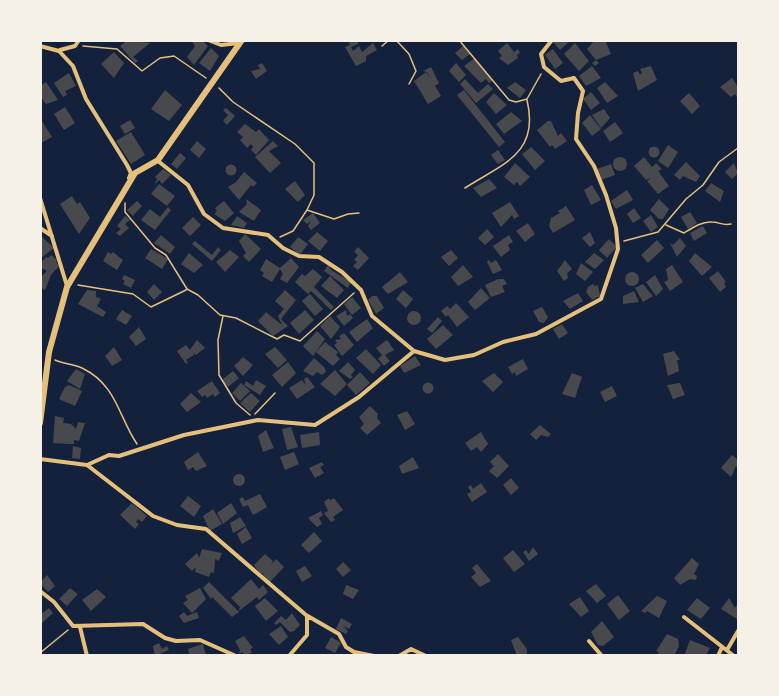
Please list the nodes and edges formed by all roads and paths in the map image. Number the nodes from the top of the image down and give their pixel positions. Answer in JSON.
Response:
{"nodes":[{"id":1,"x":80,"y":40,"type":"edge"},
{"id":2,"x":208,"y":40,"type":"edge"},
{"id":3,"x":388,"y":40,"type":"edge"},
{"id":4,"x":396,"y":40,"type":"edge"},
{"id":5,"x":459,"y":40,"type":"edge"},
{"id":6,"x":552,"y":40,"type":"edge"},
{"id":7,"x":241,"y":42,"type":"edge"},
{"id":8,"x":40,"y":46,"type":"edge"},
{"id":9,"x":75,"y":46,"type":"junction"},
{"id":10,"x":382,"y":46,"type":"dead end"},
{"id":11,"x":59,"y":51,"type":"junction"},
{"id":12,"x":545,"y":67,"type":"junction"},
{"id":13,"x":211,"y":84,"type":"junction"},
{"id":14,"x":409,"y":84,"type":"dead end"},
{"id":15,"x":527,"y":99,"type":"junction"},
{"id":16,"x":738,"y":150,"type":"edge"},
{"id":17,"x":158,"y":160,"type":"junction"},
{"id":18,"x":126,"y":187,"type":"junction"},
{"id":19,"x":465,"y":188,"type":"dead end"},
{"id":20,"x":40,"y":198,"type":"edge"},
{"id":21,"x":308,"y":210,"type":"junction"},
{"id":22,"x":359,"y":213,"type":"dead end"},
{"id":23,"x":665,"y":224,"type":"junction"},
{"id":24,"x":731,"y":224,"type":"dead end"},
{"id":25,"x":40,"y":228,"type":"edge"},
{"id":26,"x":267,"y":235,"type":"junction"},
{"id":27,"x":52,"y":236,"type":"junction"},
{"id":28,"x":617,"y":244,"type":"junction"},
{"id":29,"x":71,"y":280,"type":"junction"},
{"id":30,"x":67,"y":287,"type":"junction"},
{"id":31,"x":187,"y":289,"type":"junction"},
{"id":32,"x":360,"y":289,"type":"junction"},
{"id":33,"x":223,"y":315,"type":"junction"},
{"id":34,"x":414,"y":351,"type":"junction"},
{"id":35,"x":49,"y":357,"type":"junction"},
{"id":36,"x":276,"y":393,"type":"dead end"},
{"id":37,"x":40,"y":423,"type":"edge"},
{"id":38,"x":141,"y":449,"type":"junction"},
{"id":39,"x":40,"y":459,"type":"edge"},
{"id":40,"x":87,"y":465,"type":"junction"},
{"id":41,"x":40,"y":591,"type":"edge"},
{"id":42,"x":306,"y":615,"type":"junction"},
{"id":43,"x":684,"y":618,"type":"dead end"},
{"id":44,"x":74,"y":626,"type":"junction"},
{"id":45,"x":80,"y":627,"type":"junction"},
{"id":46,"x":738,"y":631,"type":"edge"},
{"id":47,"x":589,"y":641,"type":"dead end"},
{"id":48,"x":724,"y":648,"type":"junction"},
{"id":49,"x":40,"y":653,"type":"edge"},
{"id":50,"x":289,"y":655,"type":"edge"},
{"id":51,"x":87,"y":656,"type":"edge"},
{"id":52,"x":236,"y":656,"type":"edge"},
{"id":53,"x":281,"y":656,"type":"edge"},
{"id":54,"x":374,"y":656,"type":"edge"},
{"id":55,"x":399,"y":656,"type":"edge"},
{"id":56,"x":426,"y":656,"type":"edge"},
{"id":57,"x":602,"y":656,"type":"edge"},
{"id":58,"x":718,"y":656,"type":"edge"},
{"id":59,"x":734,"y":656,"type":"edge"}],
"edges":[{"from":1,"to":9,"type":"street"},
{"from":2,"to":7,"type":"street"},
{"from":3,"to":10,"type":"path"},
{"from":4,"to":14,"type":"path"},
{"from":5,"to":15,"type":"path"},
{"from":6,"to":12,"type":"street"},
{"from":7,"to":13,"type":"main road"},
{"from":8,"to":11,"type":"street"},
{"from":9,"to":11,"type":"street"},
{"from":9,"to":13,"type":"path"},
{"from":11,"to":18,"type":"street"},
{"from":12,"to":15,"type":"path"},
{"from":12,"to":28,"type":"street"},
{"from":13,"to":17,"type":"main road"},
{"from":13,"to":21,"type":"path"},
{"from":15,"to":19,"type":"path"},
{"from":16,"to":23,"type":"path"},
{"from":17,"to":18,"type":"main road"},
{"from":17,"to":26,"type":"street"},
{"from":18,"to":29,"type":"main road"},
{"from":18,"to":31,"type":"path"},
{"from":20,"to":27,"type":"street"},
{"from":21,"to":22,"type":"path"},
{"from":21,"to":26,"type":"path"},
{"from":23,"to":24,"type":"path"},
{"from":23,"to":28,"type":"path"},
{"from":25,"to":27,"type":"street"},
{"from":26,"to":32,"type":"street"},
{"from":27,"to":30,"type":"street"},
{"from":28,"to":34,"type":"street"},
{"from":29,"to":30,"type":"main road"},
{"from":29,"to":31,"type":"path"},
{"from":30,"to":35,"type":"main road"},
{"from":31,"to":33,"type":"path"},
{"from":32,"to":33,"type":"path"},
{"from":32,"to":34,"type":"street"},
{"from":33,"to":36,"type":"path"},
{"from":34,"to":38,"type":"street"},
{"from":35,"to":37,"type":"main road"},
{"from":35,"to":38,"type":"path"},
{"from":38,"to":40,"type":"street"},
{"from":39,"to":40,"type":"street"},
{"from":40,"to":42,"type":"street"},
{"from":41,"to":44,"type":"street"},
{"from":42,"to":50,"type":"street"},
{"from":42,"to":54,"type":"street"},
{"from":43,"to":48,"type":"street"},
{"from":44,"to":45,"type":"street"},
{"from":44,"to":49,"type":"path"},
{"from":45,"to":51,"type":"street"},
{"from":45,"to":52,"type":"street"},
{"from":46,"to":48,"type":"street"},
{"from":47,"to":57,"type":"street"},
{"from":48,"to":58,"type":"street"},
{"from":48,"to":59,"type":"street"},
{"from":50,"to":53,"type":"street"},
{"from":55,"to":56,"type":"street"}]}
